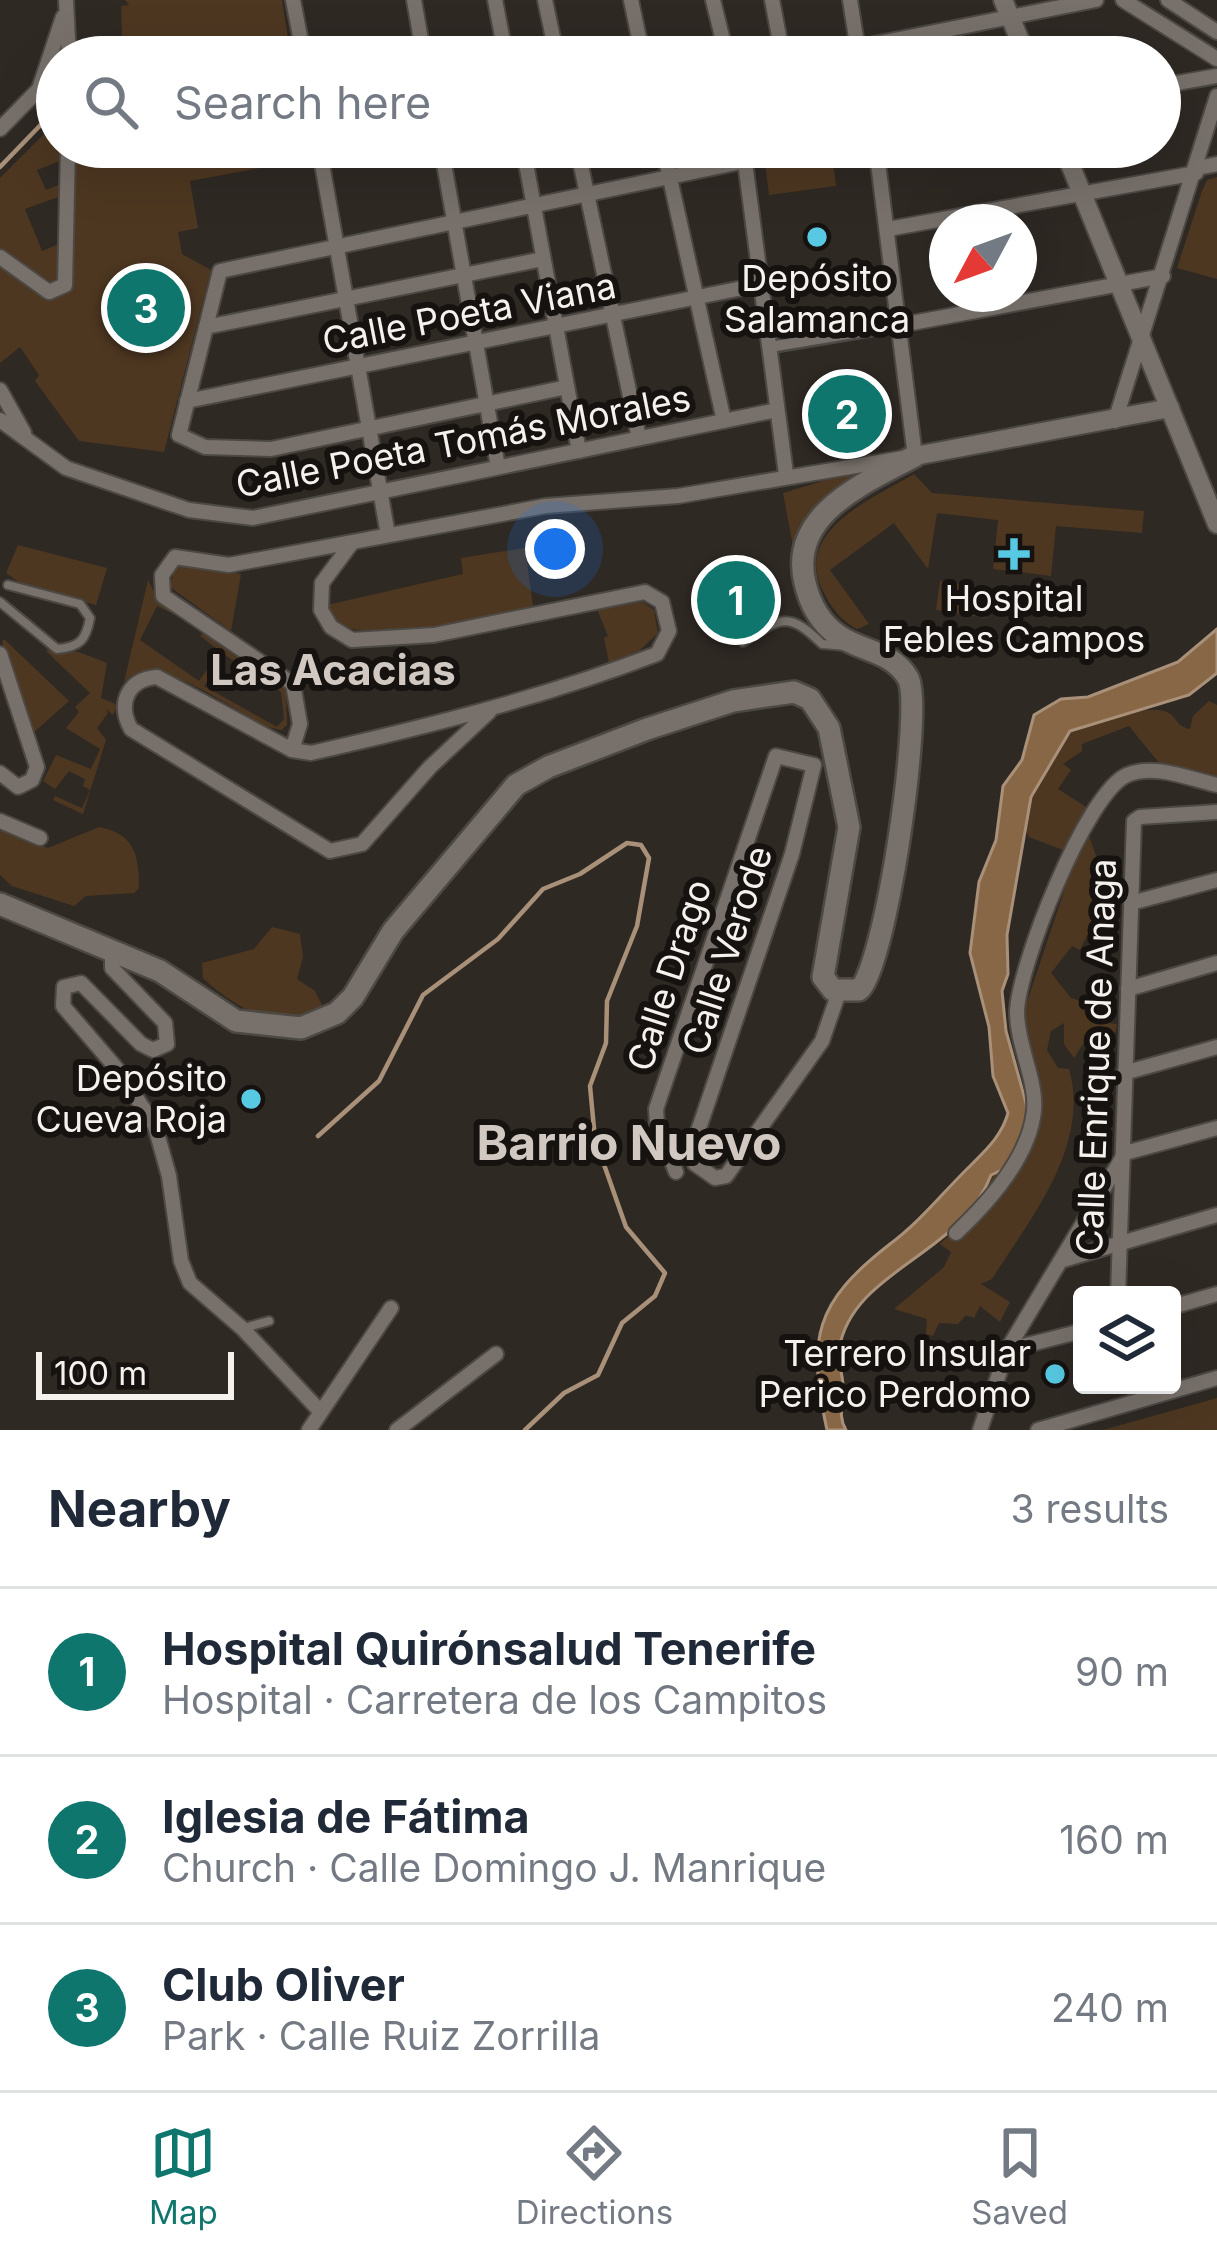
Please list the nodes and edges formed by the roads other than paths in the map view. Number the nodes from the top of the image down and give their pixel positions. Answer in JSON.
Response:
{"nodes":[{"id":1,"x":66,"y":0,"type":"edge"},
{"id":2,"x":293,"y":0,"type":"edge"},
{"id":3,"x":414,"y":0,"type":"edge"},
{"id":4,"x":495,"y":0,"type":"edge"},
{"id":5,"x":545,"y":0,"type":"edge"},
{"id":6,"x":631,"y":0,"type":"edge"},
{"id":7,"x":713,"y":0,"type":"edge"},
{"id":8,"x":772,"y":0,"type":"edge"},
{"id":9,"x":850,"y":0,"type":"edge"},
{"id":10,"x":1004,"y":0,"type":"edge"},
{"id":11,"x":1096,"y":0,"type":"edge"},
{"id":12,"x":1123,"y":0,"type":"edge"},
{"id":13,"x":1168,"y":0,"type":"edge"},
{"id":14,"x":63,"y":17,"type":"junction"},
{"id":15,"x":1012,"y":20,"type":"junction"},
{"id":16,"x":1217,"y":32,"type":"edge"},
{"id":17,"x":57,"y":36,"type":"edge"},
{"id":18,"x":66,"y":36,"type":"edge"},
{"id":19,"x":300,"y":36,"type":"edge"},
{"id":20,"x":420,"y":36,"type":"edge"},
{"id":21,"x":502,"y":36,"type":"edge"},
{"id":22,"x":553,"y":36,"type":"edge"},
{"id":23,"x":639,"y":36,"type":"edge"},
{"id":24,"x":722,"y":36,"type":"edge"},
{"id":25,"x":779,"y":36,"type":"edge"},
{"id":26,"x":855,"y":36,"type":"edge"},
{"id":27,"x":937,"y":36,"type":"edge"},
{"id":28,"x":1018,"y":36,"type":"edge"},
{"id":29,"x":1180,"y":36,"type":"edge"},
{"id":30,"x":1181,"y":36,"type":"edge"},
{"id":31,"x":1217,"y":59,"type":"edge"},
{"id":32,"x":1217,"y":76,"type":"edge"},
{"id":33,"x":1181,"y":82,"type":"edge"},
{"id":34,"x":36,"y":92,"type":"edge"},
{"id":35,"x":1217,"y":96,"type":"edge"},
{"id":36,"x":0,"y":129,"type":"edge"},
{"id":37,"x":1217,"y":164,"type":"edge"},
{"id":38,"x":68,"y":168,"type":"edge"},
{"id":39,"x":323,"y":168,"type":"edge"},
{"id":40,"x":445,"y":168,"type":"edge"},
{"id":41,"x":527,"y":168,"type":"edge"},
{"id":42,"x":581,"y":168,"type":"edge"},
{"id":43,"x":668,"y":168,"type":"edge"},
{"id":44,"x":701,"y":168,"type":"edge"},
{"id":45,"x":747,"y":168,"type":"edge"},
{"id":46,"x":879,"y":168,"type":"edge"},
{"id":47,"x":1072,"y":168,"type":"edge"},
{"id":48,"x":1197,"y":170,"type":"junction"},
{"id":49,"x":670,"y":178,"type":"junction"},
{"id":50,"x":587,"y":194,"type":"junction"},
{"id":51,"x":1083,"y":194,"type":"junction"},
{"id":52,"x":533,"y":205,"type":"junction"},
{"id":53,"x":454,"y":221,"type":"junction"},
{"id":54,"x":888,"y":229,"type":"junction"},
{"id":55,"x":337,"y":247,"type":"junction"},
{"id":56,"x":0,"y":257,"type":"edge"},
{"id":57,"x":544,"y":259,"type":"junction"},
{"id":58,"x":464,"y":275,"type":"junction"},
{"id":59,"x":1163,"y":276,"type":"junction"},
{"id":60,"x":762,"y":284,"type":"junction"},
{"id":61,"x":1119,"y":284,"type":"junction"},
{"id":62,"x":697,"y":297,"type":"junction"},
{"id":63,"x":346,"y":299,"type":"junction"},
{"id":64,"x":613,"y":314,"type":"junction"},
{"id":65,"x":556,"y":326,"type":"junction"},
{"id":66,"x":901,"y":326,"type":"junction"},
{"id":67,"x":206,"y":327,"type":"junction"},
{"id":68,"x":1143,"y":341,"type":"junction"},
{"id":69,"x":476,"y":342,"type":"junction"},
{"id":70,"x":770,"y":347,"type":"junction"},
{"id":71,"x":357,"y":366,"type":"junction"},
{"id":72,"x":567,"y":387,"type":"junction"},
{"id":73,"x":1,"y":395,"type":"edge"},
{"id":74,"x":188,"y":401,"type":"junction"},
{"id":75,"x":487,"y":405,"type":"junction"},
{"id":76,"x":777,"y":410,"type":"junction"},
{"id":77,"x":1173,"y":415,"type":"junction"},
{"id":78,"x":0,"y":420,"type":"edge"},
{"id":79,"x":724,"y":421,"type":"junction"},
{"id":80,"x":1115,"y":421,"type":"junction"},
{"id":81,"x":369,"y":430,"type":"junction"},
{"id":82,"x":639,"y":438,"type":"junction"},
{"id":83,"x":30,"y":443,"type":"junction"},
{"id":84,"x":579,"y":451,"type":"junction"},
{"id":85,"x":915,"y":456,"type":"junction"},
{"id":86,"x":498,"y":467,"type":"junction"},
{"id":87,"x":786,"y":474,"type":"junction"},
{"id":88,"x":380,"y":492,"type":"junction"},
{"id":89,"x":1217,"y":524,"type":"edge"},
{"id":90,"x":388,"y":535,"type":"junction"},
{"id":91,"x":351,"y":544,"type":"junction"},
{"id":92,"x":308,"y":551,"type":"junction"},
{"id":93,"x":322,"y":583,"type":"junction"},
{"id":94,"x":8,"y":584,"type":"dead end"},
{"id":95,"x":0,"y":602,"type":"edge"},
{"id":96,"x":742,"y":642,"type":"dead end"},
{"id":97,"x":854,"y":645,"type":"junction"},
{"id":98,"x":0,"y":654,"type":"edge"},
{"id":99,"x":489,"y":712,"type":"junction"},
{"id":100,"x":292,"y":750,"type":"junction"},
{"id":101,"x":0,"y":773,"type":"edge"},
{"id":102,"x":1217,"y":785,"type":"edge"},
{"id":103,"x":761,"y":796,"type":"joint"},
{"id":104,"x":1217,"y":812,"type":"edge"},
{"id":105,"x":0,"y":821,"type":"edge"},
{"id":106,"x":40,"y":838,"type":"dead end"},
{"id":107,"x":1217,"y":880,"type":"edge"},
{"id":108,"x":1132,"y":903,"type":"junction"},
{"id":109,"x":0,"y":904,"type":"edge"},
{"id":110,"x":112,"y":949,"type":"junction"},
{"id":111,"x":1217,"y":964,"type":"edge"},
{"id":112,"x":1128,"y":989,"type":"junction"},
{"id":113,"x":839,"y":992,"type":"junction"},
{"id":114,"x":1217,"y":1047,"type":"edge"},
{"id":115,"x":1124,"y":1073,"type":"junction"},
{"id":116,"x":1217,"y":1128,"type":"edge"},
{"id":117,"x":1125,"y":1153,"type":"junction"},
{"id":118,"x":676,"y":1172,"type":"dead end"},
{"id":119,"x":1217,"y":1215,"type":"edge"},
{"id":120,"x":956,"y":1233,"type":"dead end"},
{"id":121,"x":1121,"y":1242,"type":"junction"},
{"id":122,"x":1063,"y":1259,"type":"junction"},
{"id":123,"x":1119,"y":1286,"type":"edge"},
{"id":124,"x":1217,"y":1294,"type":"edge"},
{"id":125,"x":1181,"y":1304,"type":"edge"},
{"id":126,"x":391,"y":1308,"type":"dead end"},
{"id":127,"x":269,"y":1321,"type":"dead end"},
{"id":128,"x":243,"y":1329,"type":"junction"},
{"id":129,"x":1073,"y":1333,"type":"edge"},
{"id":130,"x":1007,"y":1350,"type":"junction"},
{"id":131,"x":496,"y":1354,"type":"dead end"},
{"id":132,"x":1217,"y":1378,"type":"edge"},
{"id":133,"x":1181,"y":1385,"type":"edge"},
{"id":134,"x":1133,"y":1394,"type":"edge"},
{"id":135,"x":318,"y":1409,"type":"junction"},
{"id":136,"x":309,"y":1430,"type":"edge"},
{"id":137,"x":397,"y":1430,"type":"edge"},
{"id":138,"x":980,"y":1430,"type":"edge"},
{"id":139,"x":1038,"y":1430,"type":"edge"}],
"edges":[{"from":1,"to":14,"type":"street"},
{"from":2,"to":19,"type":"street"},
{"from":3,"to":20,"type":"street"},
{"from":4,"to":21,"type":"street"},
{"from":5,"to":22,"type":"street"},
{"from":6,"to":23,"type":"street"},
{"from":7,"to":24,"type":"street"},
{"from":8,"to":25,"type":"street"},
{"from":9,"to":26,"type":"street"},
{"from":10,"to":15,"type":"street"},
{"from":11,"to":15,"type":"street"},
{"from":12,"to":29,"type":"street"},
{"from":13,"to":16,"type":"street"},
{"from":14,"to":17,"type":"street"},
{"from":14,"to":18,"type":"street"},
{"from":15,"to":27,"type":"street"},
{"from":15,"to":28,"type":"street"},
{"from":30,"to":31,"type":"street"},
{"from":32,"to":33,"type":"street"},
{"from":34,"to":36,"type":"street"},
{"from":35,"to":48,"type":"street"},
{"from":37,"to":48,"type":"street"},
{"from":38,"to":56,"type":"street"},
{"from":39,"to":55,"type":"street"},
{"from":40,"to":53,"type":"street"},
{"from":41,"to":52,"type":"street"},
{"from":42,"to":50,"type":"street"},
{"from":43,"to":49,"type":"street"},
{"from":44,"to":49,"type":"street"},
{"from":45,"to":60,"type":"street"},
{"from":46,"to":54,"type":"street"},
{"from":47,"to":51,"type":"street"},
{"from":48,"to":51,"type":"street"},
{"from":48,"to":59,"type":"street"},
{"from":49,"to":50,"type":"street"},
{"from":49,"to":62,"type":"street"},
{"from":50,"to":52,"type":"street"},
{"from":50,"to":64,"type":"street"},
{"from":51,"to":54,"type":"street"},
{"from":51,"to":61,"type":"street"},
{"from":52,"to":53,"type":"street"},
{"from":52,"to":57,"type":"street"},
{"from":53,"to":55,"type":"street"},
{"from":53,"to":58,"type":"street"},
{"from":54,"to":66,"type":"street"},
{"from":55,"to":63,"type":"street"},
{"from":55,"to":67,"type":"street"},
{"from":57,"to":58,"type":"street"},
{"from":57,"to":65,"type":"street"},
{"from":58,"to":63,"type":"street"},
{"from":58,"to":69,"type":"street"},
{"from":59,"to":61,"type":"street"},
{"from":59,"to":68,"type":"street"},
{"from":60,"to":62,"type":"street","name":"Calle Poeta Viana"},
{"from":60,"to":70,"type":"street"},
{"from":61,"to":66,"type":"street"},
{"from":61,"to":68,"type":"street"},
{"from":62,"to":64,"type":"street","name":"Calle Poeta Viana"},
{"from":62,"to":79,"type":"street"},
{"from":63,"to":67,"type":"street"},
{"from":63,"to":71,"type":"street"},
{"from":64,"to":65,"type":"street","name":"Calle Poeta Viana"},
{"from":64,"to":82,"type":"street"},
{"from":65,"to":69,"type":"street","name":"Calle Poeta Viana"},
{"from":65,"to":72,"type":"street"},
{"from":66,"to":70,"type":"street"},
{"from":66,"to":85,"type":"street"},
{"from":67,"to":74,"type":"street"},
{"from":68,"to":77,"type":"street"},
{"from":68,"to":80,"type":"street"},
{"from":69,"to":71,"type":"street","name":"Calle Poeta Viana"},
{"from":69,"to":75,"type":"street"},
{"from":70,"to":76,"type":"street"},
{"from":71,"to":74,"type":"street","name":"Calle Poeta Viana"},
{"from":71,"to":81,"type":"street"},
{"from":72,"to":75,"type":"street"},
{"from":72,"to":84,"type":"street"},
{"from":73,"to":83,"type":"street"},
{"from":74,"to":81,"type":"street"},
{"from":75,"to":81,"type":"street"},
{"from":75,"to":86,"type":"street"},
{"from":76,"to":79,"type":"street","name":"Calle Poeta Tomás Morales"},
{"from":76,"to":87,"type":"street"},
{"from":77,"to":80,"type":"street"},
{"from":77,"to":89,"type":"street"},
{"from":78,"to":83,"type":"street","name":"Calle Poeta Tomás Morales"},
{"from":79,"to":82,"type":"street","name":"Calle Poeta Tomás Morales"},
{"from":80,"to":85,"type":"street"},
{"from":81,"to":88,"type":"street"},
{"from":82,"to":84,"type":"street","name":"Calle Poeta Tomás Morales"},
{"from":83,"to":88,"type":"street","name":"Calle Poeta Tomás Morales"},
{"from":84,"to":86,"type":"street","name":"Calle Poeta Tomás Morales"},
{"from":85,"to":87,"type":"street"},
{"from":85,"to":97,"type":"main road"},
{"from":86,"to":88,"type":"street","name":"Calle Poeta Tomás Morales"},
{"from":87,"to":90,"type":"street"},
{"from":88,"to":90,"type":"street"},
{"from":90,"to":91,"type":"street"},
{"from":91,"to":92,"type":"street"},
{"from":91,"to":93,"type":"street"},
{"from":92,"to":93,"type":"street"},
{"from":92,"to":100,"type":"street"},
{"from":93,"to":99,"type":"street"},
{"from":94,"to":95,"type":"lane"},
{"from":96,"to":97,"type":"lane"},
{"from":97,"to":113,"type":"main road"},
{"from":98,"to":101,"type":"street"},
{"from":99,"to":100,"type":"street"},
{"from":99,"to":100,"type":"street"},
{"from":102,"to":120,"type":"street"},
{"from":103,"to":113,"type":"street","name":"Calle Verode"},
{"from":103,"to":118,"type":"street","name":"Calle Drago"},
{"from":104,"to":108,"type":"street","name":"Calle Enrique de Anaga"},
{"from":105,"to":106,"type":"street"},
{"from":107,"to":108,"type":"street"},
{"from":108,"to":112,"type":"street","name":"Calle Enrique de Anaga"},
{"from":109,"to":110,"type":"main road"},
{"from":110,"to":113,"type":"main road"},
{"from":110,"to":128,"type":"street"},
{"from":111,"to":112,"type":"street"},
{"from":112,"to":115,"type":"street","name":"Calle Enrique de Anaga"},
{"from":114,"to":115,"type":"street"},
{"from":115,"to":117,"type":"street","name":"Calle Enrique de Anaga"},
{"from":116,"to":117,"type":"street"},
{"from":117,"to":121,"type":"street","name":"Calle Enrique de Anaga"},
{"from":117,"to":122,"type":"street"},
{"from":119,"to":121,"type":"street"},
{"from":121,"to":122,"type":"street"},
{"from":121,"to":123,"type":"street","name":"Calle Enrique de Anaga"},
{"from":122,"to":130,"type":"street"},
{"from":124,"to":125,"type":"street"},
{"from":126,"to":135,"type":"street"},
{"from":127,"to":128,"type":"lane"},
{"from":128,"to":135,"type":"street"},
{"from":129,"to":130,"type":"street"},
{"from":130,"to":138,"type":"street"},
{"from":131,"to":137,"type":"street"},
{"from":132,"to":133,"type":"street"},
{"from":134,"to":139,"type":"street"},
{"from":135,"to":136,"type":"street"}]}
